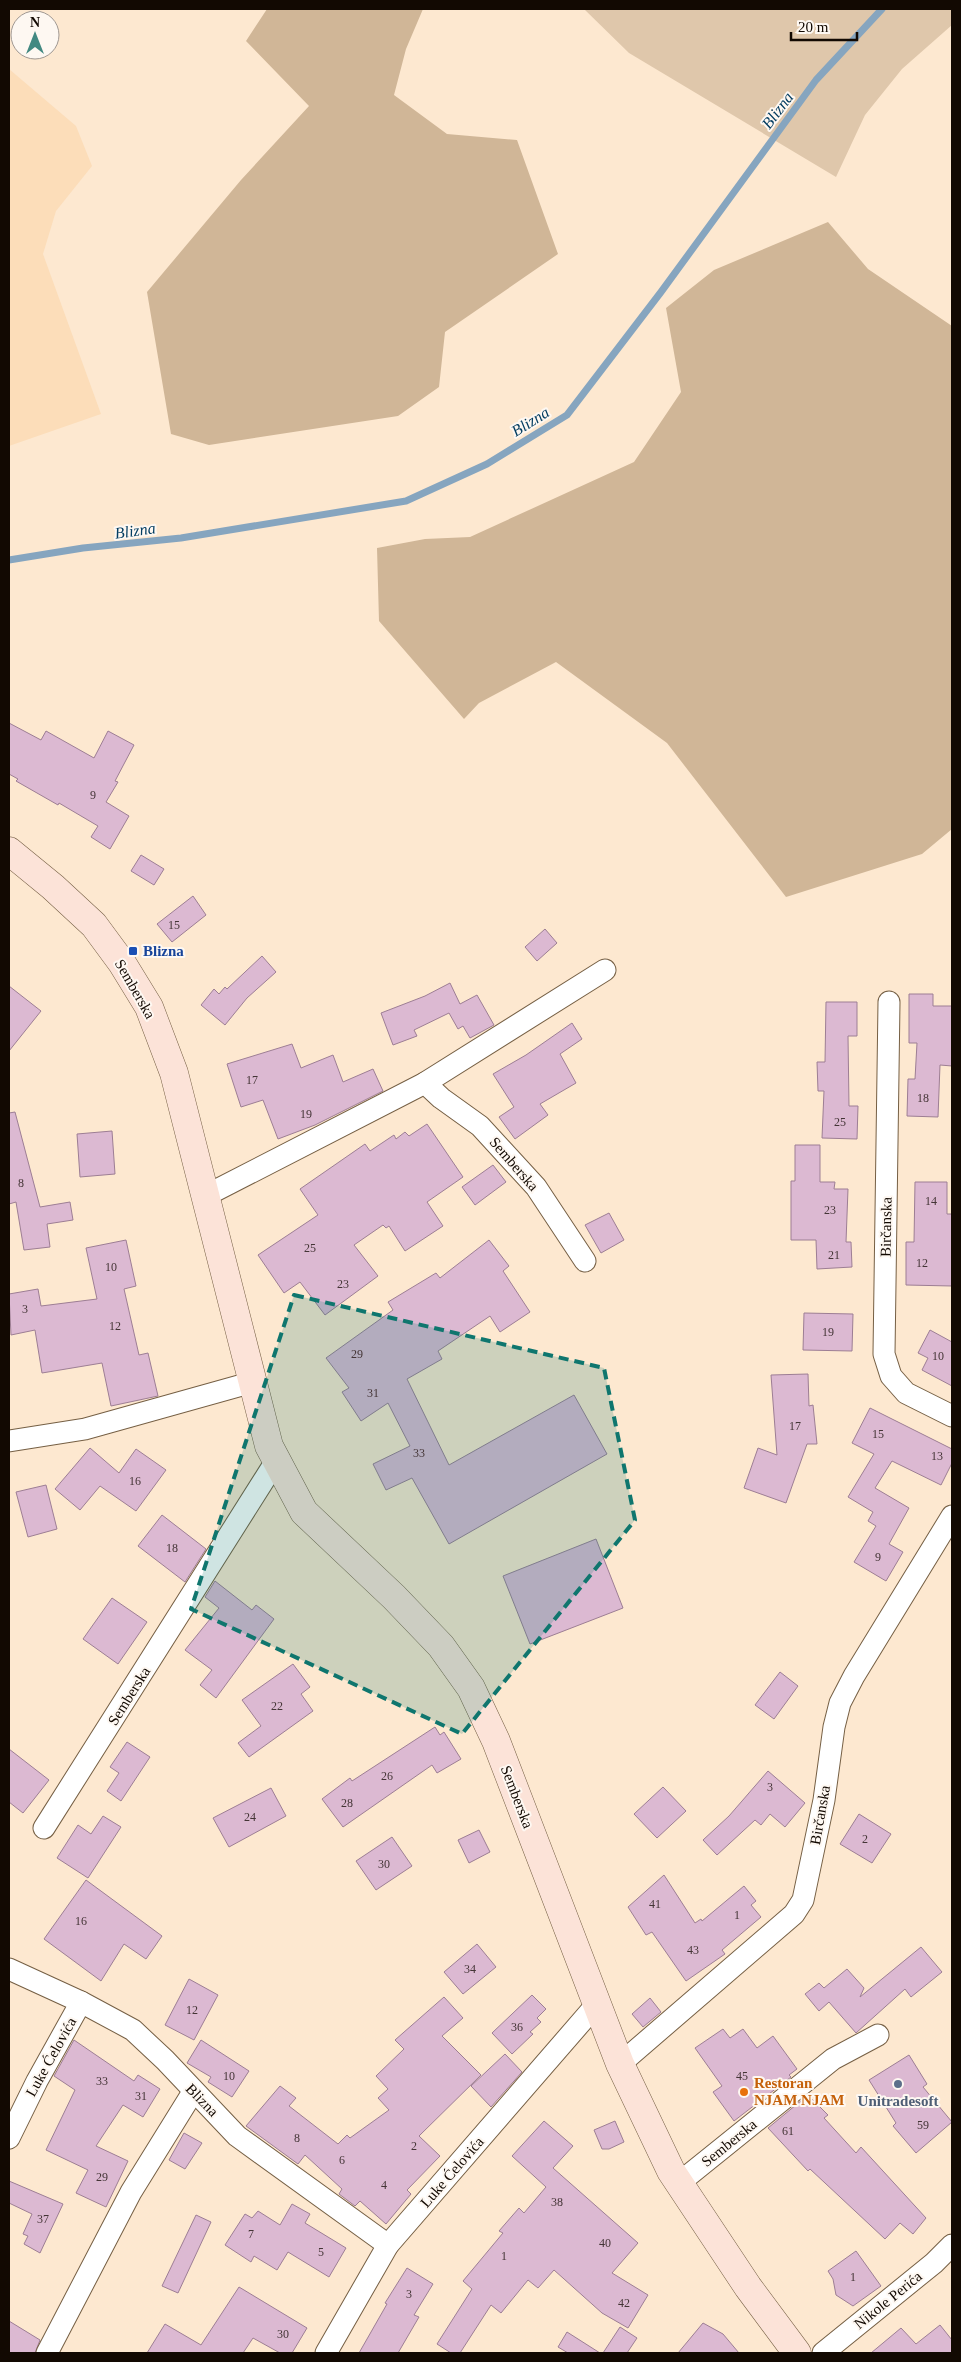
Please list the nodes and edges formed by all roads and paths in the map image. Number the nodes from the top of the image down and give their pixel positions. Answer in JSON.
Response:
{"nodes":[{"id":1,"x":9,"y":851,"type":"edge"},
{"id":2,"x":605,"y":970,"type":"dead end"},
{"id":3,"x":889,"y":1002,"type":"dead end"},
{"id":4,"x":425,"y":1083,"type":"junction"},
{"id":5,"x":205,"y":1196,"type":"junction"},
{"id":6,"x":586,"y":1262,"type":"dead end"},
{"id":7,"x":253,"y":1382,"type":"junction"},
{"id":8,"x":952,"y":1416,"type":"edge"},
{"id":9,"x":9,"y":1441,"type":"edge"},
{"id":10,"x":276,"y":1460,"type":"junction"},
{"id":11,"x":952,"y":1516,"type":"edge"},
{"id":12,"x":44,"y":1828,"type":"dead end"},
{"id":13,"x":9,"y":1969,"type":"edge"},
{"id":14,"x":82,"y":2002,"type":"junction"},
{"id":15,"x":596,"y":2005,"type":"junction"},
{"id":16,"x":878,"y":2035,"type":"dead end"},
{"id":17,"x":620,"y":2064,"type":"junction"},
{"id":18,"x":194,"y":2092,"type":"junction"},
{"id":19,"x":9,"y":2138,"type":"edge"},
{"id":20,"x":679,"y":2184,"type":"junction"},
{"id":21,"x":388,"y":2245,"type":"junction"},
{"id":22,"x":952,"y":2245,"type":"edge"},
{"id":23,"x":47,"y":2353,"type":"edge"},
{"id":24,"x":326,"y":2353,"type":"edge"},
{"id":25,"x":797,"y":2353,"type":"edge"},
{"id":26,"x":822,"y":2353,"type":"edge"}],
"edges":[{"from":1,"to":5,"type":"main road","name":"Semberska"},
{"from":2,"to":4,"type":"street"},
{"from":3,"to":8,"type":"street","name":"Birčanska"},
{"from":4,"to":5,"type":"street"},
{"from":4,"to":6,"type":"street","name":"Semberska"},
{"from":5,"to":7,"type":"main road","name":"Semberska"},
{"from":7,"to":9,"type":"street"},
{"from":7,"to":10,"type":"main road","name":"Semberska"},
{"from":10,"to":12,"type":"street","name":"Semberska"},
{"from":10,"to":15,"type":"main road","name":"Semberska"},
{"from":11,"to":17,"type":"street","name":"Birčanska"},
{"from":13,"to":14,"type":"street","name":"Blizna"},
{"from":14,"to":18,"type":"street","name":"Blizna"},
{"from":14,"to":19,"type":"street","name":"Luke Ćelovića"},
{"from":15,"to":17,"type":"main road","name":"Semberska"},
{"from":15,"to":21,"type":"street","name":"Luke Ćelovića"},
{"from":16,"to":20,"type":"street","name":"Semberska"},
{"from":17,"to":20,"type":"main road","name":"Semberska"},
{"from":18,"to":21,"type":"street","name":"Blizna"},
{"from":18,"to":23,"type":"street"},
{"from":20,"to":25,"type":"main road","name":"Semberska"},
{"from":21,"to":24,"type":"street","name":"Luke Ćelovića"},
{"from":22,"to":26,"type":"street","name":"Nikole Perića"}]}
